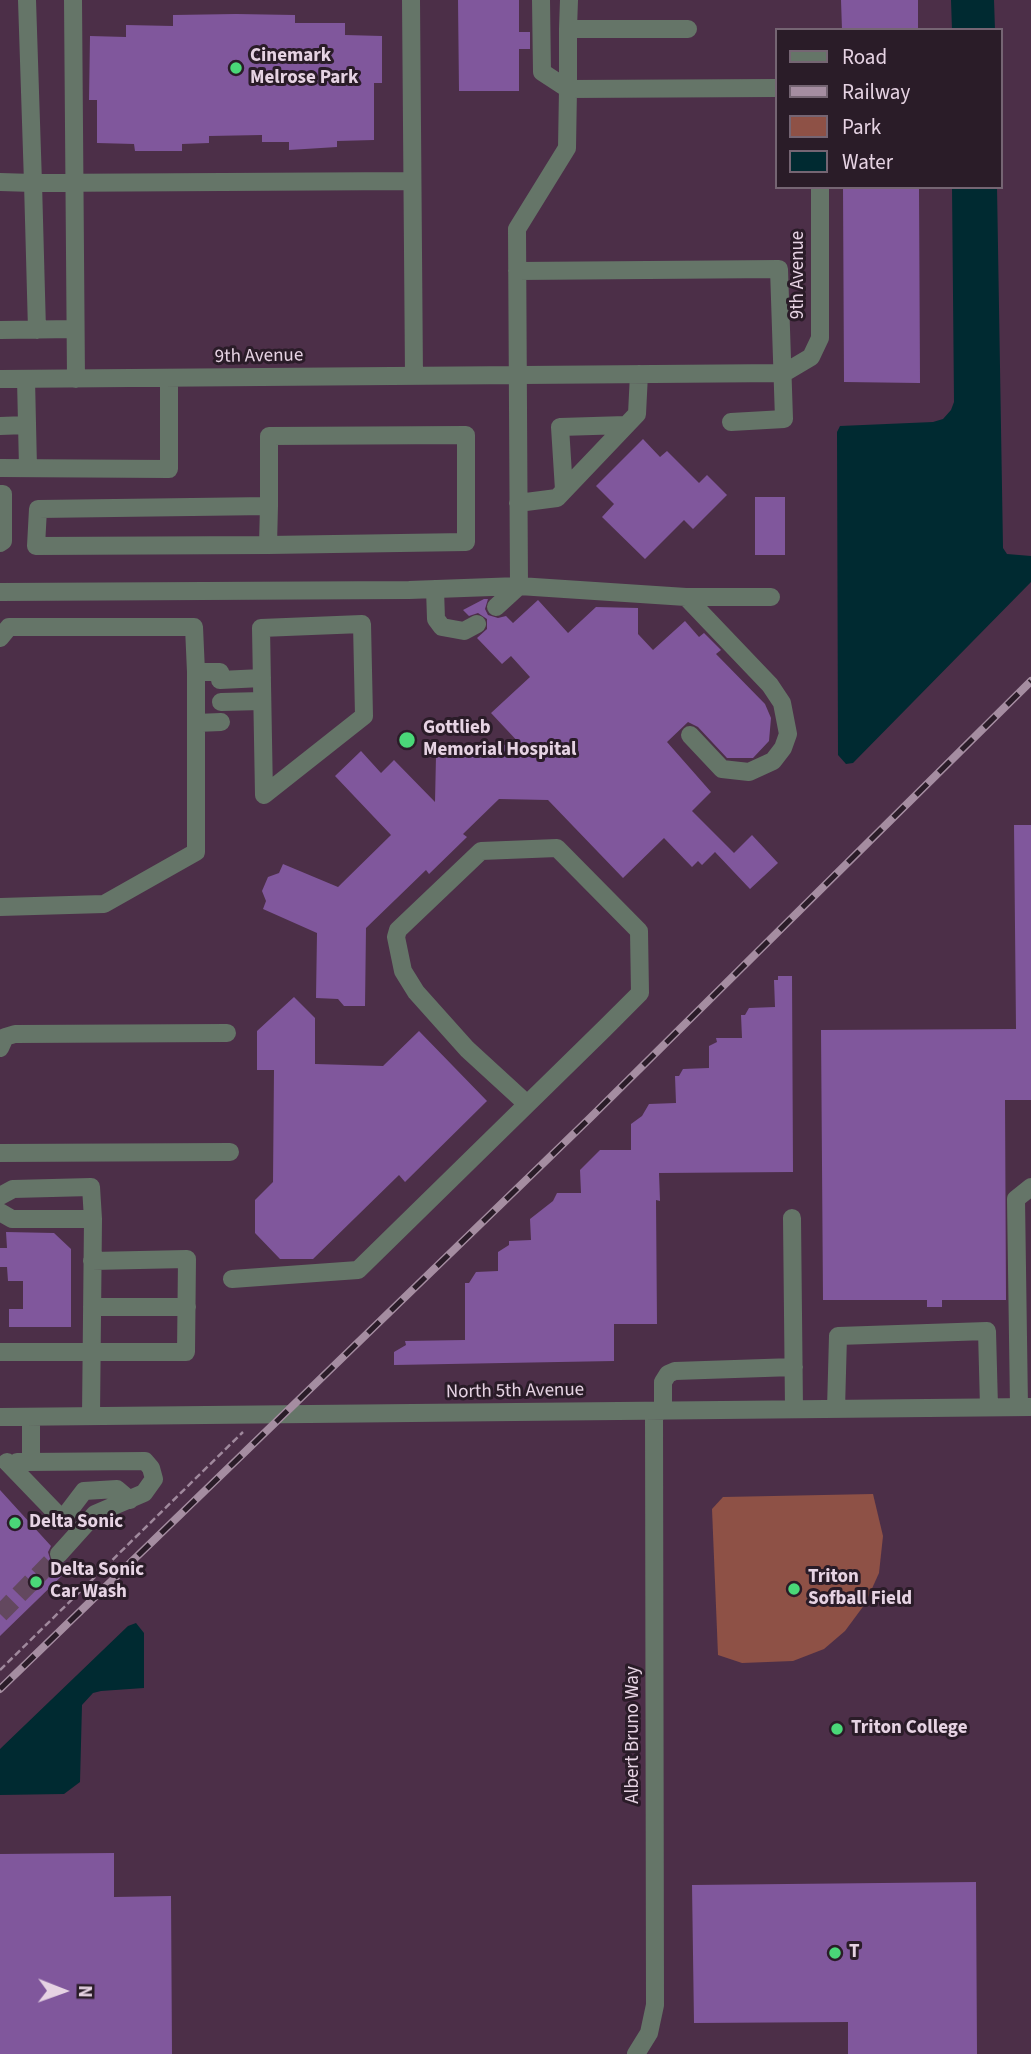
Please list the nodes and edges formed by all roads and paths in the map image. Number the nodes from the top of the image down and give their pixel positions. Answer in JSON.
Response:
{"nodes":[{"id":1,"x":27,"y":0,"type":"edge"},
{"id":2,"x":73,"y":0,"type":"edge"},
{"id":3,"x":411,"y":0,"type":"edge"},
{"id":4,"x":541,"y":0,"type":"edge"},
{"id":5,"x":569,"y":0,"type":"edge"},
{"id":6,"x":568,"y":29,"type":"junction"},
{"id":7,"x":688,"y":29,"type":"dead end"},
{"id":8,"x":776,"y":88,"type":"edge"},
{"id":9,"x":568,"y":89,"type":"junction"},
{"id":10,"x":412,"y":181,"type":"junction"},
{"id":11,"x":0,"y":182,"type":"edge"},
{"id":12,"x":33,"y":183,"type":"junction"},
{"id":13,"x":74,"y":183,"type":"junction"},
{"id":14,"x":820,"y":189,"type":"edge"},
{"id":15,"x":517,"y":271,"type":"junction"},
{"id":16,"x":75,"y":329,"type":"junction"},
{"id":17,"x":0,"y":330,"type":"edge"},
{"id":18,"x":37,"y":330,"type":"junction"},
{"id":19,"x":785,"y":373,"type":"junction"},
{"id":20,"x":639,"y":374,"type":"junction"},
{"id":21,"x":414,"y":376,"type":"junction"},
{"id":22,"x":517,"y":376,"type":"junction"},
{"id":23,"x":0,"y":379,"type":"edge"},
{"id":24,"x":26,"y":379,"type":"junction"},
{"id":25,"x":76,"y":379,"type":"junction"},
{"id":26,"x":169,"y":379,"type":"junction"},
{"id":27,"x":731,"y":422,"type":"dead end"},
{"id":28,"x":26,"y":425,"type":"junction"},
{"id":29,"x":626,"y":425,"type":"junction"},
{"id":30,"x":0,"y":426,"type":"edge"},
{"id":31,"x":0,"y":468,"type":"edge"},
{"id":32,"x":28,"y":468,"type":"junction"},
{"id":33,"x":565,"y":490,"type":"junction"},
{"id":34,"x":0,"y":494,"type":"edge"},
{"id":35,"x":518,"y":503,"type":"junction"},
{"id":36,"x":269,"y":506,"type":"junction"},
{"id":37,"x":0,"y":543,"type":"edge"},
{"id":38,"x":268,"y":545,"type":"junction"},
{"id":39,"x":519,"y":586,"type":"junction"},
{"id":40,"x":435,"y":589,"type":"junction"},
{"id":41,"x":0,"y":592,"type":"edge"},
{"id":42,"x":686,"y":597,"type":"junction"},
{"id":43,"x":771,"y":597,"type":"dead end"},
{"id":44,"x":496,"y":607,"type":"dead end"},
{"id":45,"x":477,"y":624,"type":"dead end"},
{"id":46,"x":0,"y":638,"type":"edge"},
{"id":47,"x":196,"y":672,"type":"junction"},
{"id":48,"x":262,"y":678,"type":"junction"},
{"id":49,"x":262,"y":701,"type":"junction"},
{"id":50,"x":220,"y":702,"type":"dead end"},
{"id":51,"x":221,"y":722,"type":"dead end"},
{"id":52,"x":196,"y":723,"type":"junction"},
{"id":53,"x":690,"y":735,"type":"dead end"},
{"id":54,"x":0,"y":907,"type":"edge"},
{"id":55,"x":228,"y":1034,"type":"dead end"},
{"id":56,"x":0,"y":1048,"type":"edge"},
{"id":57,"x":527,"y":1104,"type":"junction"},
{"id":58,"x":230,"y":1152,"type":"dead end"},
{"id":59,"x":0,"y":1153,"type":"edge"},
{"id":60,"x":1031,"y":1187,"type":"edge"},
{"id":61,"x":0,"y":1196,"type":"edge"},
{"id":62,"x":0,"y":1212,"type":"edge"},
{"id":63,"x":792,"y":1218,"type":"dead end"},
{"id":64,"x":93,"y":1219,"type":"junction"},
{"id":65,"x":92,"y":1261,"type":"junction"},
{"id":66,"x":232,"y":1279,"type":"dead end"},
{"id":67,"x":92,"y":1307,"type":"junction"},
{"id":68,"x":187,"y":1307,"type":"junction"},
{"id":69,"x":0,"y":1352,"type":"edge"},
{"id":70,"x":92,"y":1353,"type":"junction"},
{"id":71,"x":794,"y":1367,"type":"junction"},
{"id":72,"x":989,"y":1407,"type":"junction"},
{"id":73,"x":1025,"y":1407,"type":"edge"},
{"id":74,"x":794,"y":1409,"type":"junction"},
{"id":75,"x":836,"y":1409,"type":"junction"},
{"id":76,"x":659,"y":1411,"type":"junction"},
{"id":77,"x":260,"y":1415,"type":"junction"},
{"id":78,"x":91,"y":1416,"type":"junction"},
{"id":79,"x":0,"y":1417,"type":"edge"},
{"id":80,"x":31,"y":1417,"type":"junction"},
{"id":81,"x":4,"y":1462,"type":"edge"},
{"id":82,"x":26,"y":1462,"type":"junction"},
{"id":83,"x":130,"y":1500,"type":"junction"},
{"id":84,"x":59,"y":1554,"type":"tunnel mouth"},
{"id":85,"x":0,"y":1670,"type":"edge"},
{"id":86,"x":636,"y":2054,"type":"edge"}],
"edges":[{"from":1,"to":12,"type":"street"},
{"from":2,"to":13,"type":"street"},
{"from":3,"to":10,"type":"street"},
{"from":4,"to":9,"type":"street"},
{"from":5,"to":6,"type":"street"},
{"from":6,"to":7,"type":"street"},
{"from":6,"to":9,"type":"street"},
{"from":8,"to":9,"type":"street"},
{"from":9,"to":15,"type":"street"},
{"from":10,"to":13,"type":"street"},
{"from":10,"to":21,"type":"street"},
{"from":11,"to":12,"type":"street"},
{"from":12,"to":13,"type":"street"},
{"from":12,"to":18,"type":"street"},
{"from":13,"to":16,"type":"street"},
{"from":14,"to":19,"type":"street","name":"9th Avenue"},
{"from":15,"to":19,"type":"street"},
{"from":15,"to":22,"type":"street"},
{"from":16,"to":18,"type":"street"},
{"from":16,"to":25,"type":"street"},
{"from":17,"to":18,"type":"street"},
{"from":19,"to":20,"type":"street","name":"9th Avenue"},
{"from":19,"to":27,"type":"street"},
{"from":20,"to":22,"type":"street","name":"9th Avenue"},
{"from":20,"to":29,"type":"street"},
{"from":21,"to":22,"type":"street","name":"9th Avenue"},
{"from":21,"to":26,"type":"street","name":"9th Avenue"},
{"from":22,"to":35,"type":"street"},
{"from":23,"to":24,"type":"street","name":"9th Avenue"},
{"from":24,"to":25,"type":"street","name":"9th Avenue"},
{"from":24,"to":28,"type":"street"},
{"from":25,"to":26,"type":"street","name":"9th Avenue"},
{"from":26,"to":32,"type":"street"},
{"from":28,"to":30,"type":"street"},
{"from":28,"to":32,"type":"street"},
{"from":29,"to":33,"type":"street"},
{"from":29,"to":33,"type":"street"},
{"from":31,"to":32,"type":"street"},
{"from":33,"to":35,"type":"street"},
{"from":34,"to":37,"type":"street"},
{"from":35,"to":39,"type":"street"},
{"from":36,"to":38,"type":"street"},
{"from":36,"to":38,"type":"street"},
{"from":36,"to":38,"type":"street"},
{"from":39,"to":40,"type":"street"},
{"from":39,"to":42,"type":"street"},
{"from":39,"to":44,"type":"street"},
{"from":40,"to":41,"type":"street"},
{"from":40,"to":45,"type":"street"},
{"from":42,"to":43,"type":"street"},
{"from":42,"to":53,"type":"street"},
{"from":46,"to":47,"type":"street"},
{"from":47,"to":48,"type":"street"},
{"from":47,"to":52,"type":"street"},
{"from":48,"to":49,"type":"street"},
{"from":48,"to":49,"type":"street"},
{"from":49,"to":50,"type":"street"},
{"from":51,"to":52,"type":"street"},
{"from":52,"to":54,"type":"street"},
{"from":55,"to":56,"type":"street"},
{"from":57,"to":57,"type":"street"},
{"from":57,"to":66,"type":"street"},
{"from":58,"to":59,"type":"street"},
{"from":60,"to":73,"type":"street"},
{"from":61,"to":64,"type":"street"},
{"from":62,"to":64,"type":"street"},
{"from":63,"to":71,"type":"street"},
{"from":64,"to":65,"type":"street"},
{"from":65,"to":67,"type":"street"},
{"from":65,"to":68,"type":"street"},
{"from":67,"to":68,"type":"street"},
{"from":67,"to":70,"type":"street"},
{"from":68,"to":70,"type":"street"},
{"from":69,"to":70,"type":"street"},
{"from":70,"to":78,"type":"street"},
{"from":71,"to":74,"type":"street"},
{"from":71,"to":76,"type":"street","name":"Albert Bruno Way"},
{"from":72,"to":73,"type":"street","name":"North 5th Avenue"},
{"from":72,"to":75,"type":"street","name":"North 5th Avenue"},
{"from":72,"to":75,"type":"street"},
{"from":74,"to":75,"type":"street","name":"North 5th Avenue"},
{"from":74,"to":76,"type":"street","name":"North 5th Avenue"},
{"from":76,"to":77,"type":"street","name":"North 5th Avenue"},
{"from":76,"to":86,"type":"street","name":"Albert Bruno Way"},
{"from":77,"to":78,"type":"street","name":"North 5th Avenue"},
{"from":77,"to":85,"type":"path"},
{"from":78,"to":80,"type":"street","name":"North 5th Avenue"},
{"from":79,"to":80,"type":"street","name":"North 5th Avenue"},
{"from":80,"to":82,"type":"street"},
{"from":81,"to":82,"type":"street"},
{"from":81,"to":83,"type":"street"},
{"from":82,"to":83,"type":"street"},
{"from":83,"to":84,"type":"street"}]}
